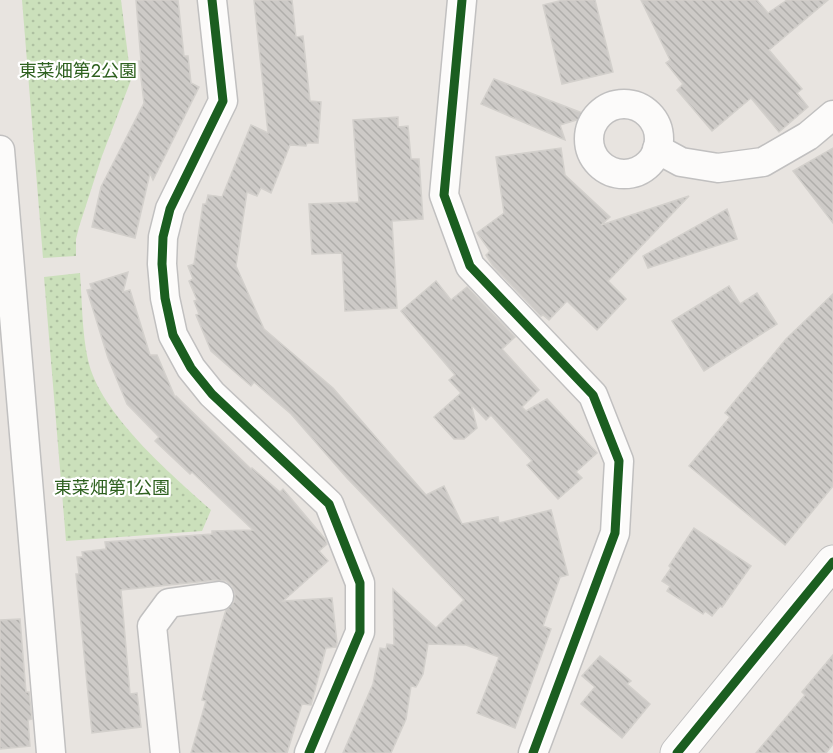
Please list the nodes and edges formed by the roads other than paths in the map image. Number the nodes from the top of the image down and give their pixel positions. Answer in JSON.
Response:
{"nodes":[{"id":1,"x":212,"y":0,"type":"edge"},
{"id":2,"x":462,"y":0,"type":"edge"},
{"id":3,"x":833,"y":115,"type":"edge"},
{"id":4,"x":657,"y":149,"type":"dead end"},
{"id":5,"x":0,"y":150,"type":"edge"},
{"id":6,"x":833,"y":562,"type":"edge"},
{"id":7,"x":219,"y":596,"type":"dead end"},
{"id":8,"x":51,"y":753,"type":"edge"},
{"id":9,"x":165,"y":753,"type":"edge"},
{"id":10,"x":309,"y":753,"type":"edge"},
{"id":11,"x":533,"y":753,"type":"edge"},
{"id":12,"x":677,"y":753,"type":"edge"}],
"edges":[{"from":1,"to":10,"type":"street"},
{"from":2,"to":11,"type":"street"},
{"from":3,"to":4,"type":"street"},
{"from":5,"to":8,"type":"street"},
{"from":6,"to":12,"type":"street"},
{"from":7,"to":9,"type":"street"}]}
